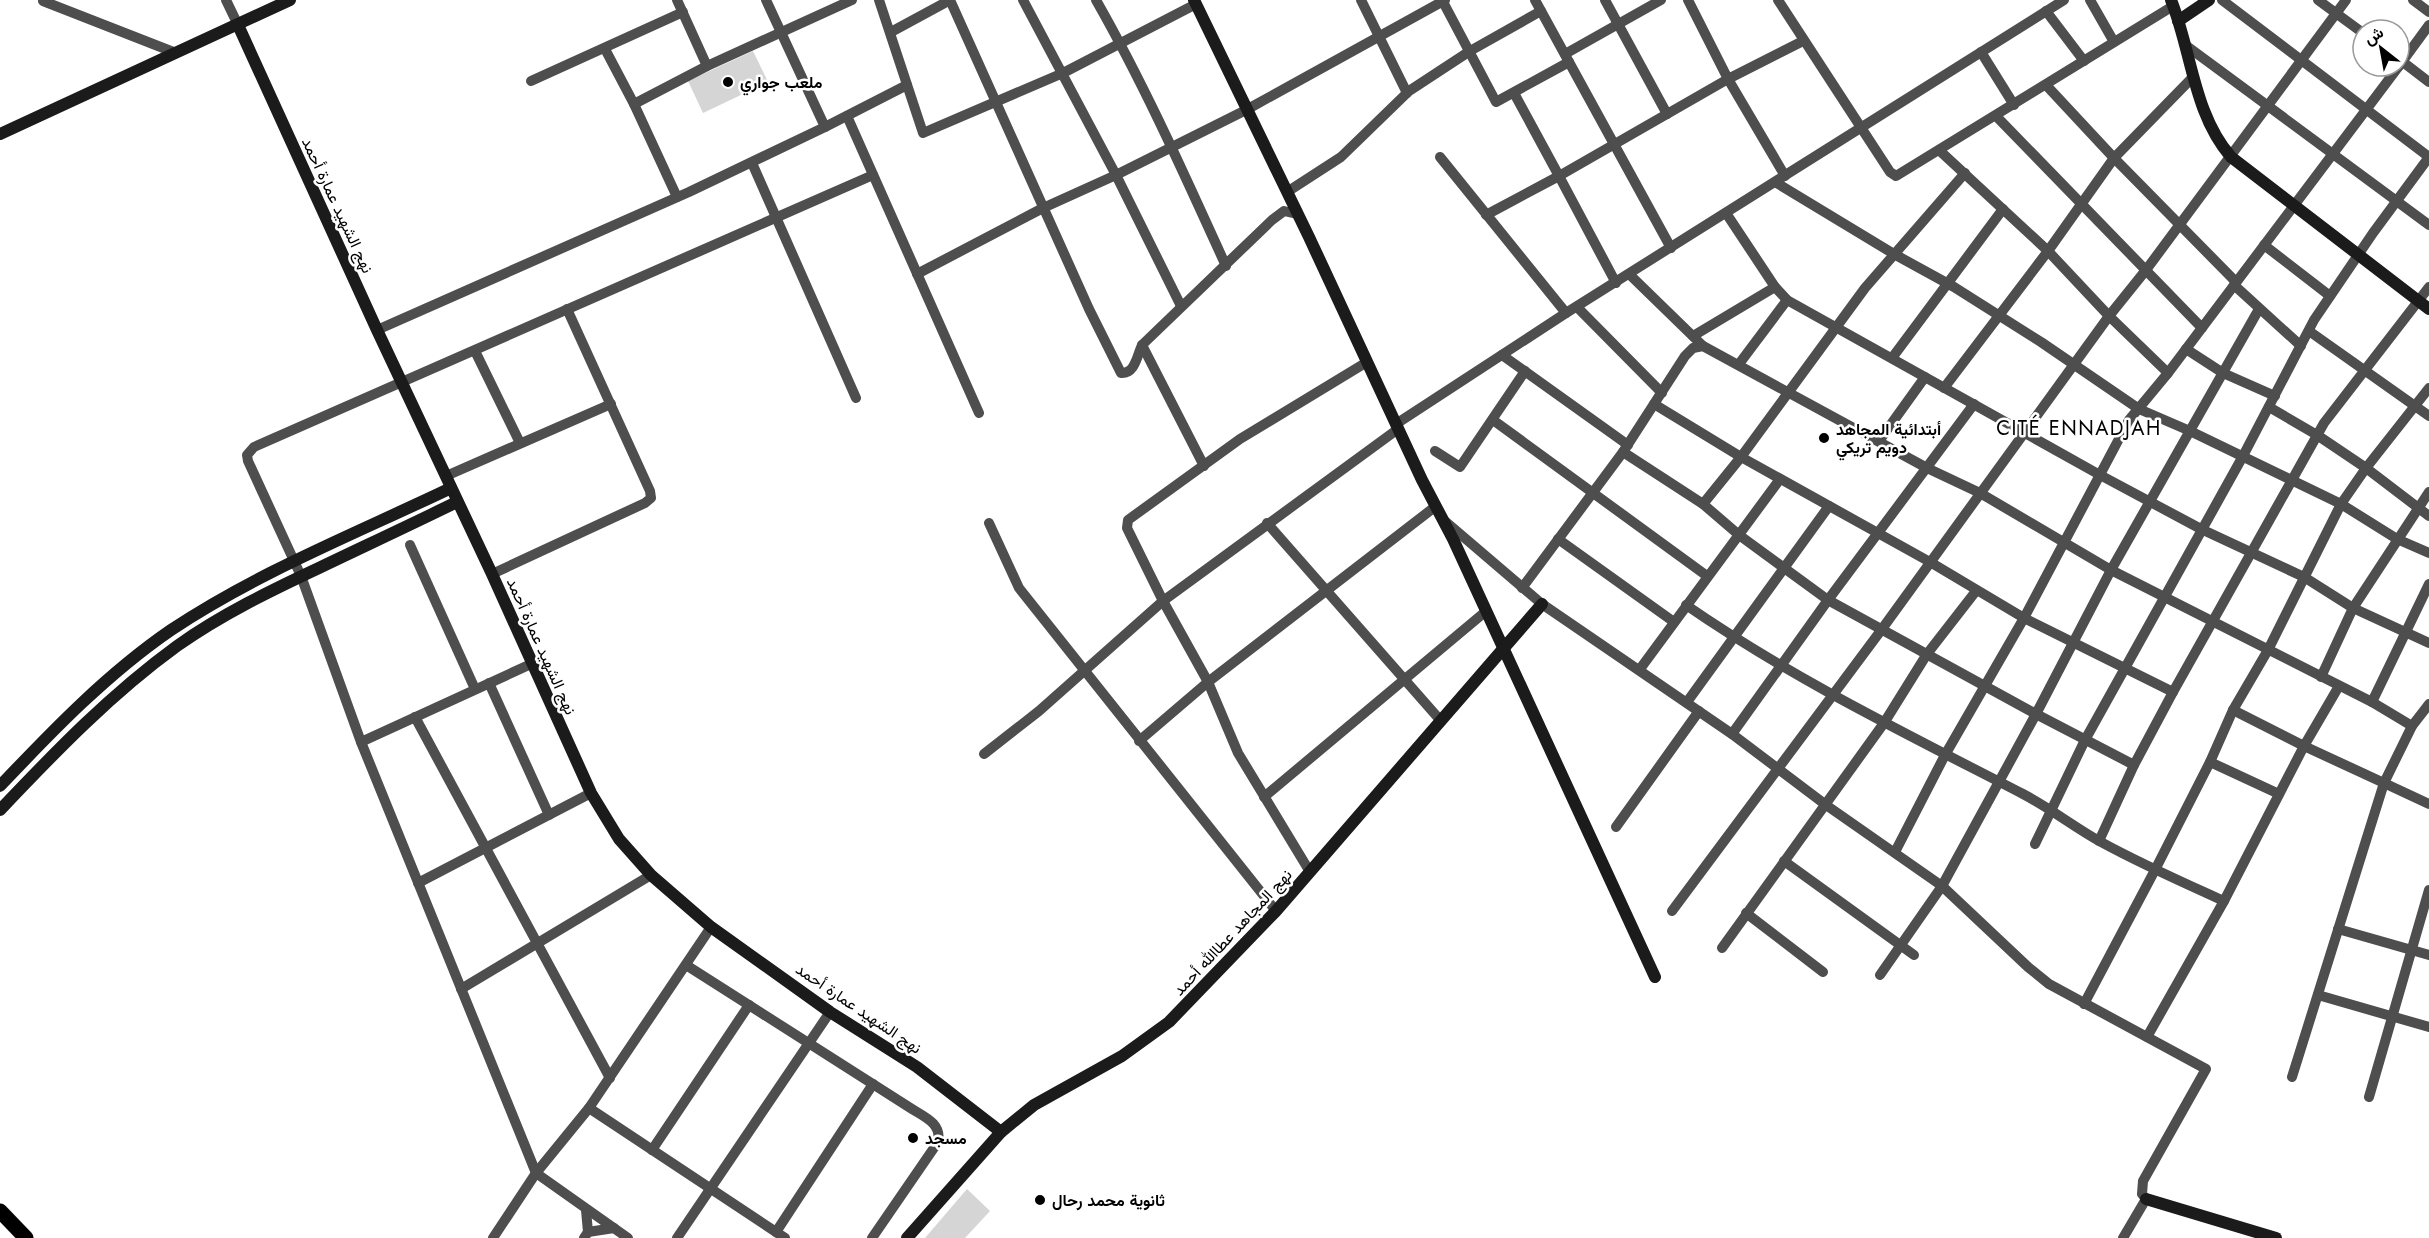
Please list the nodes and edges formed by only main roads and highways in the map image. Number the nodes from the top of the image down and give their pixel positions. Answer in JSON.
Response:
{"nodes":[{"id":1,"x":0,"y":1210,"type":"edge"},
{"id":2,"x":26,"y":1238,"type":"edge"}],
"edges":[{"from":1,"to":2,"type":"main road"}]}
